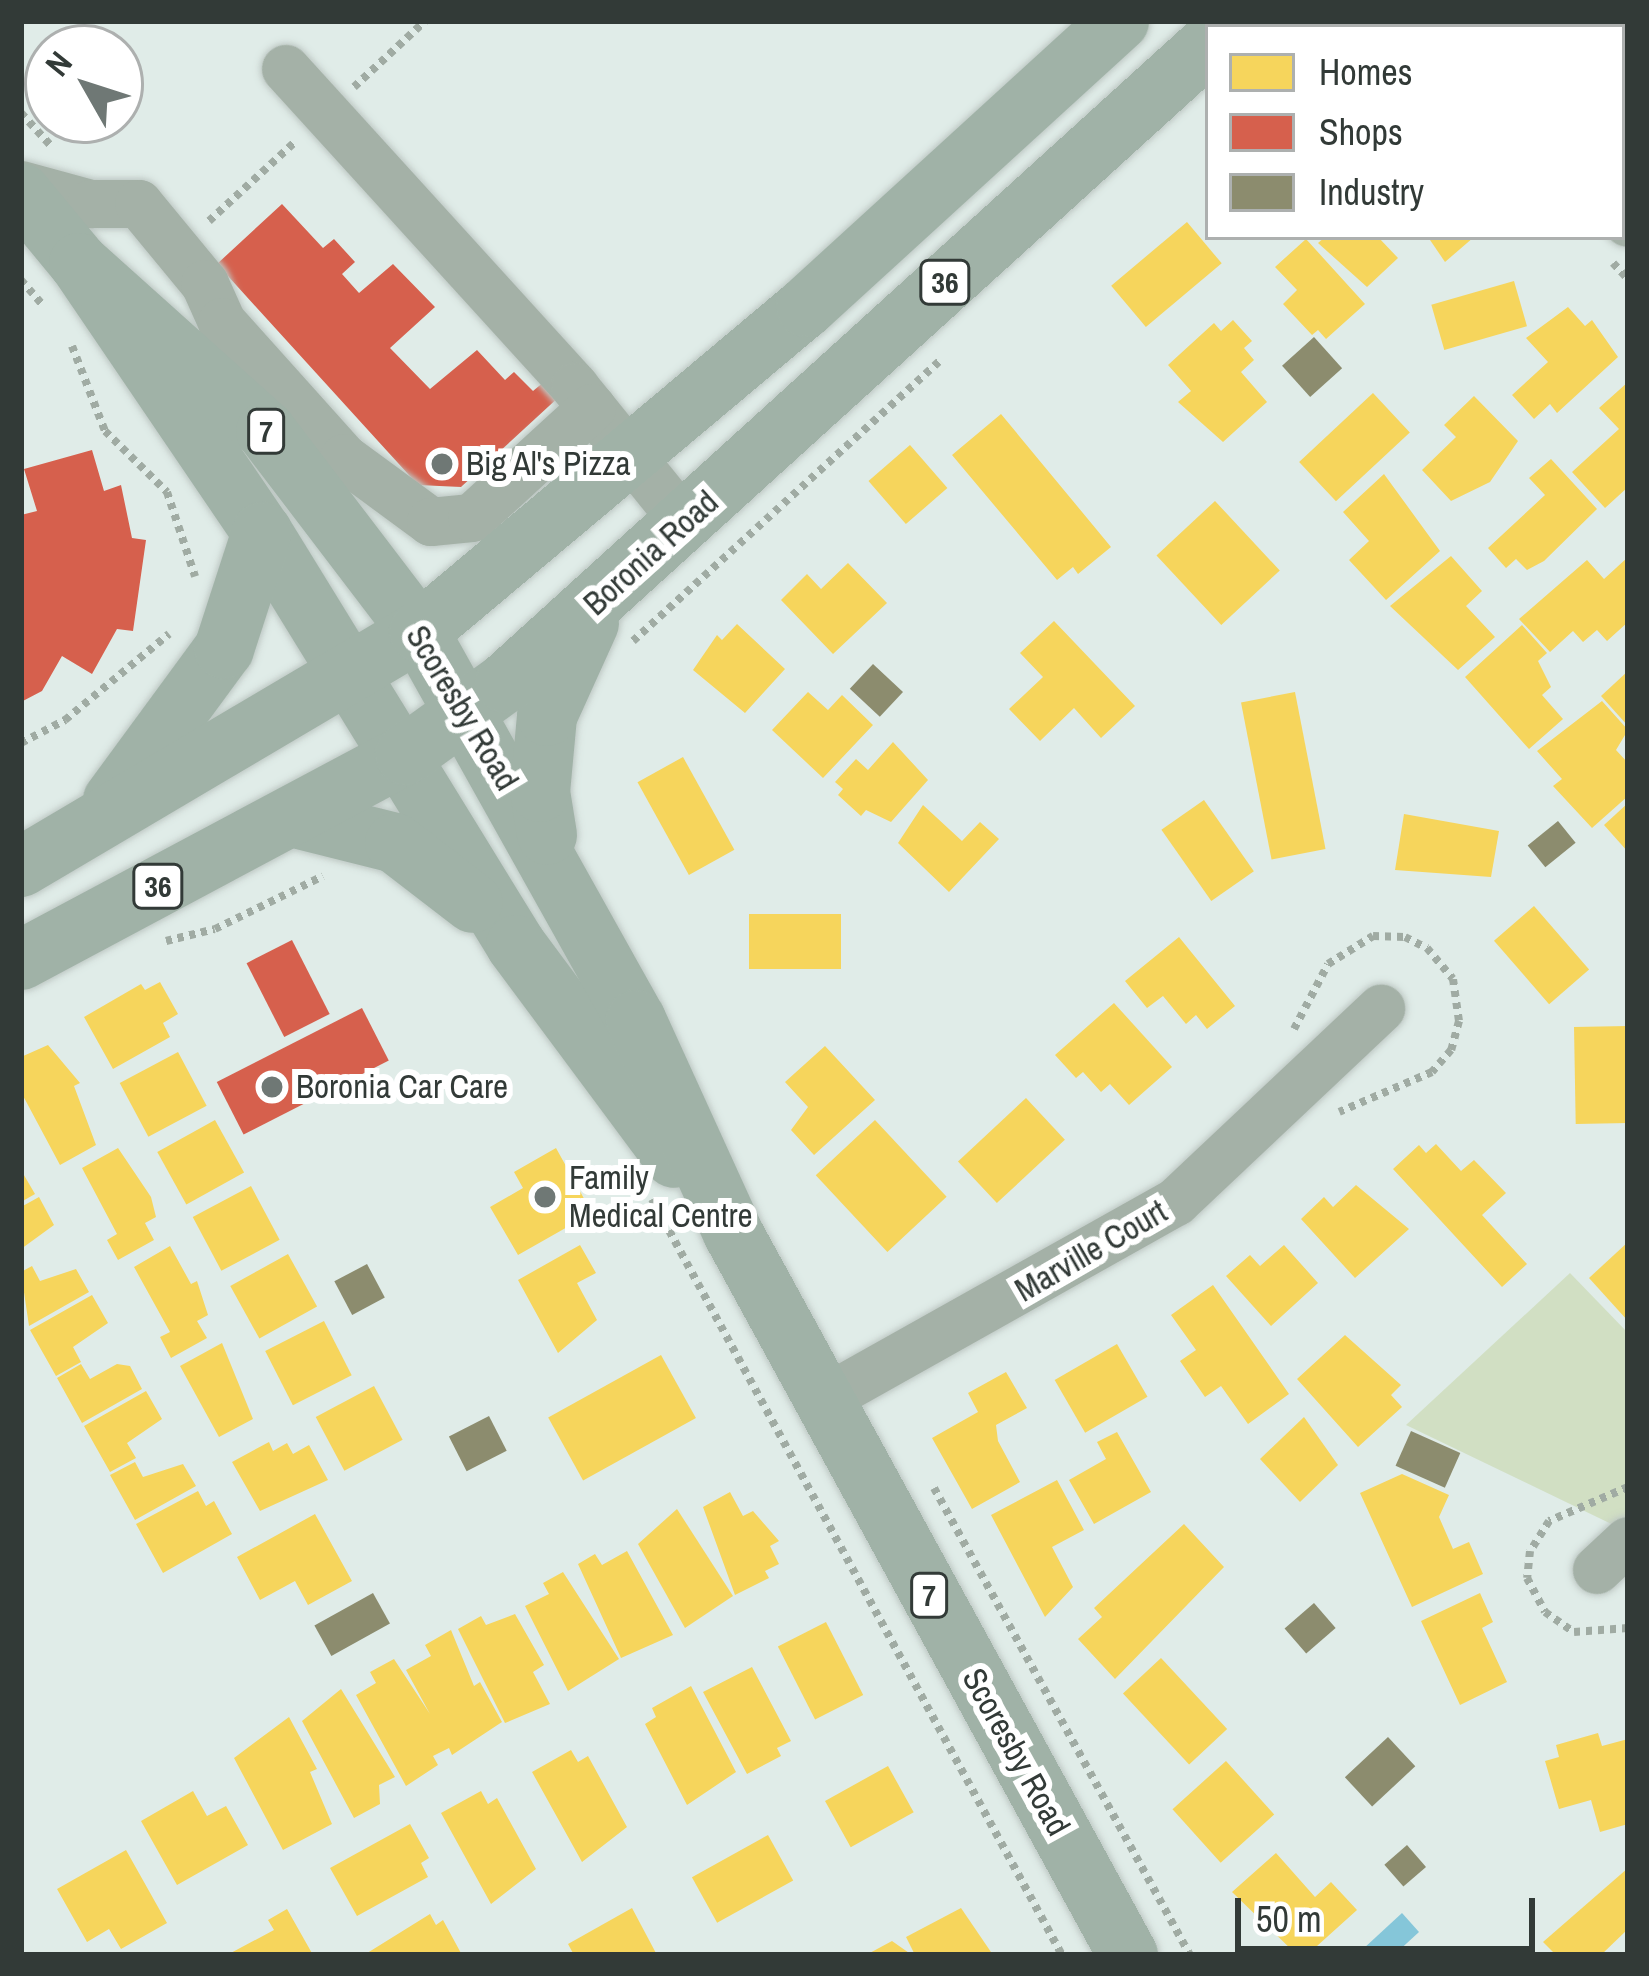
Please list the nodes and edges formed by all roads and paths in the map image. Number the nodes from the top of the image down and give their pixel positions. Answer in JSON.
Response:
{"nodes":[{"id":1,"x":1119,"y":21,"type":"edge"},
{"id":2,"x":1205,"y":47,"type":"edge"},
{"id":3,"x":286,"y":69,"type":"dead end"},
{"id":4,"x":21,"y":189,"type":"edge"},
{"id":5,"x":79,"y":263,"type":"junction"},
{"id":6,"x":21,"y":280,"type":"edge"},
{"id":7,"x":60,"y":322,"type":"dead end"},
{"id":8,"x":66,"y":332,"type":"dead end"},
{"id":9,"x":944,"y":358,"type":"dead end"},
{"id":10,"x":592,"y":408,"type":"junction"},
{"id":11,"x":631,"y":457,"type":"junction"},
{"id":12,"x":685,"y":523,"type":"junction"},
{"id":13,"x":262,"y":532,"type":"junction"},
{"id":14,"x":196,"y":592,"type":"dead end"},
{"id":15,"x":602,"y":596,"type":"junction"},
{"id":16,"x":174,"y":630,"type":"dead end"},
{"id":17,"x":418,"y":632,"type":"junction"},
{"id":18,"x":616,"y":657,"type":"dead end"},
{"id":19,"x":353,"y":674,"type":"junction"},
{"id":20,"x":466,"y":710,"type":"junction"},
{"id":21,"x":21,"y":743,"type":"edge"},
{"id":22,"x":405,"y":755,"type":"junction"},
{"id":23,"x":291,"y":817,"type":"junction"},
{"id":24,"x":90,"y":827,"type":"junction"},
{"id":25,"x":553,"y":866,"type":"junction"},
{"id":26,"x":21,"y":867,"type":"edge"},
{"id":27,"x":336,"y":870,"type":"dead end"},
{"id":28,"x":516,"y":945,"type":"junction"},
{"id":29,"x":153,"y":946,"type":"dead end"},
{"id":30,"x":21,"y":960,"type":"edge"},
{"id":31,"x":1381,"y":1009,"type":"dead end"},
{"id":32,"x":639,"y":1181,"type":"dead end"},
{"id":33,"x":733,"y":1233,"type":"junction"},
{"id":34,"x":823,"y":1400,"type":"junction"},
{"id":35,"x":925,"y":1472,"type":"dead end"},
{"id":36,"x":1557,"y":1622,"type":"dead end"},
{"id":37,"x":1628,"y":1628,"type":"edge"},
{"id":38,"x":1062,"y":1955,"type":"edge"},
{"id":39,"x":1128,"y":1955,"type":"edge"},
{"id":40,"x":1190,"y":1955,"type":"edge"}],
"edges":[{"from":1,"to":11,"type":"main road","number":"36"},
{"from":2,"to":12,"type":"main road","name":"Boronia Road","number":"36"},
{"from":3,"to":10,"type":"street"},
{"from":4,"to":5,"type":"main road","name":"Scoresby Road","number":"7"},
{"from":4,"to":10,"type":"street"},
{"from":5,"to":13,"type":"main road","name":"Scoresby Road","number":"7"},
{"from":5,"to":17,"type":"main road","name":"Scoresby Road","number":"7"},
{"from":6,"to":7,"type":"path"},
{"from":8,"to":14,"type":"path"},
{"from":9,"to":18,"type":"path"},
{"from":10,"to":11,"type":"street"},
{"from":11,"to":12,"type":"street"},
{"from":11,"to":17,"type":"main road","number":"36"},
{"from":12,"to":15,"type":"main road","name":"Boronia Road","number":"36"},
{"from":13,"to":19,"type":"main road","name":"Scoresby Road","number":"7"},
{"from":13,"to":24,"type":"main road"},
{"from":15,"to":20,"type":"main road","name":"Boronia Road","number":"36"},
{"from":15,"to":25,"type":"main road"},
{"from":16,"to":21,"type":"path"},
{"from":17,"to":19,"type":"main road","number":"36"},
{"from":17,"to":20,"type":"main road","name":"Scoresby Road","number":"7"},
{"from":19,"to":22,"type":"main road","name":"Scoresby Road","number":"7"},
{"from":19,"to":24,"type":"main road","number":"36"},
{"from":20,"to":22,"type":"main road","name":"Boronia Road","number":"36"},
{"from":20,"to":25,"type":"main road","name":"Scoresby Road","number":"7"},
{"from":22,"to":23,"type":"main road","name":"Boronia Road","number":"36"},
{"from":22,"to":28,"type":"main road","name":"Scoresby Road","number":"7"},
{"from":23,"to":28,"type":"main road"},
{"from":23,"to":30,"type":"main road","name":"Boronia Road","number":"36"},
{"from":24,"to":26,"type":"main road","number":"36"},
{"from":25,"to":33,"type":"main road","name":"Scoresby Road","number":"7"},
{"from":27,"to":29,"type":"path"},
{"from":28,"to":33,"type":"main road","name":"Scoresby Road","number":"7"},
{"from":31,"to":34,"type":"street","name":"Marville Court"},
{"from":32,"to":38,"type":"path"},
{"from":33,"to":34,"type":"main road","name":"Scoresby Road","number":"7"},
{"from":34,"to":39,"type":"main road","name":"Scoresby Road","number":"7"},
{"from":35,"to":40,"type":"path"},
{"from":36,"to":37,"type":"path"}]}
